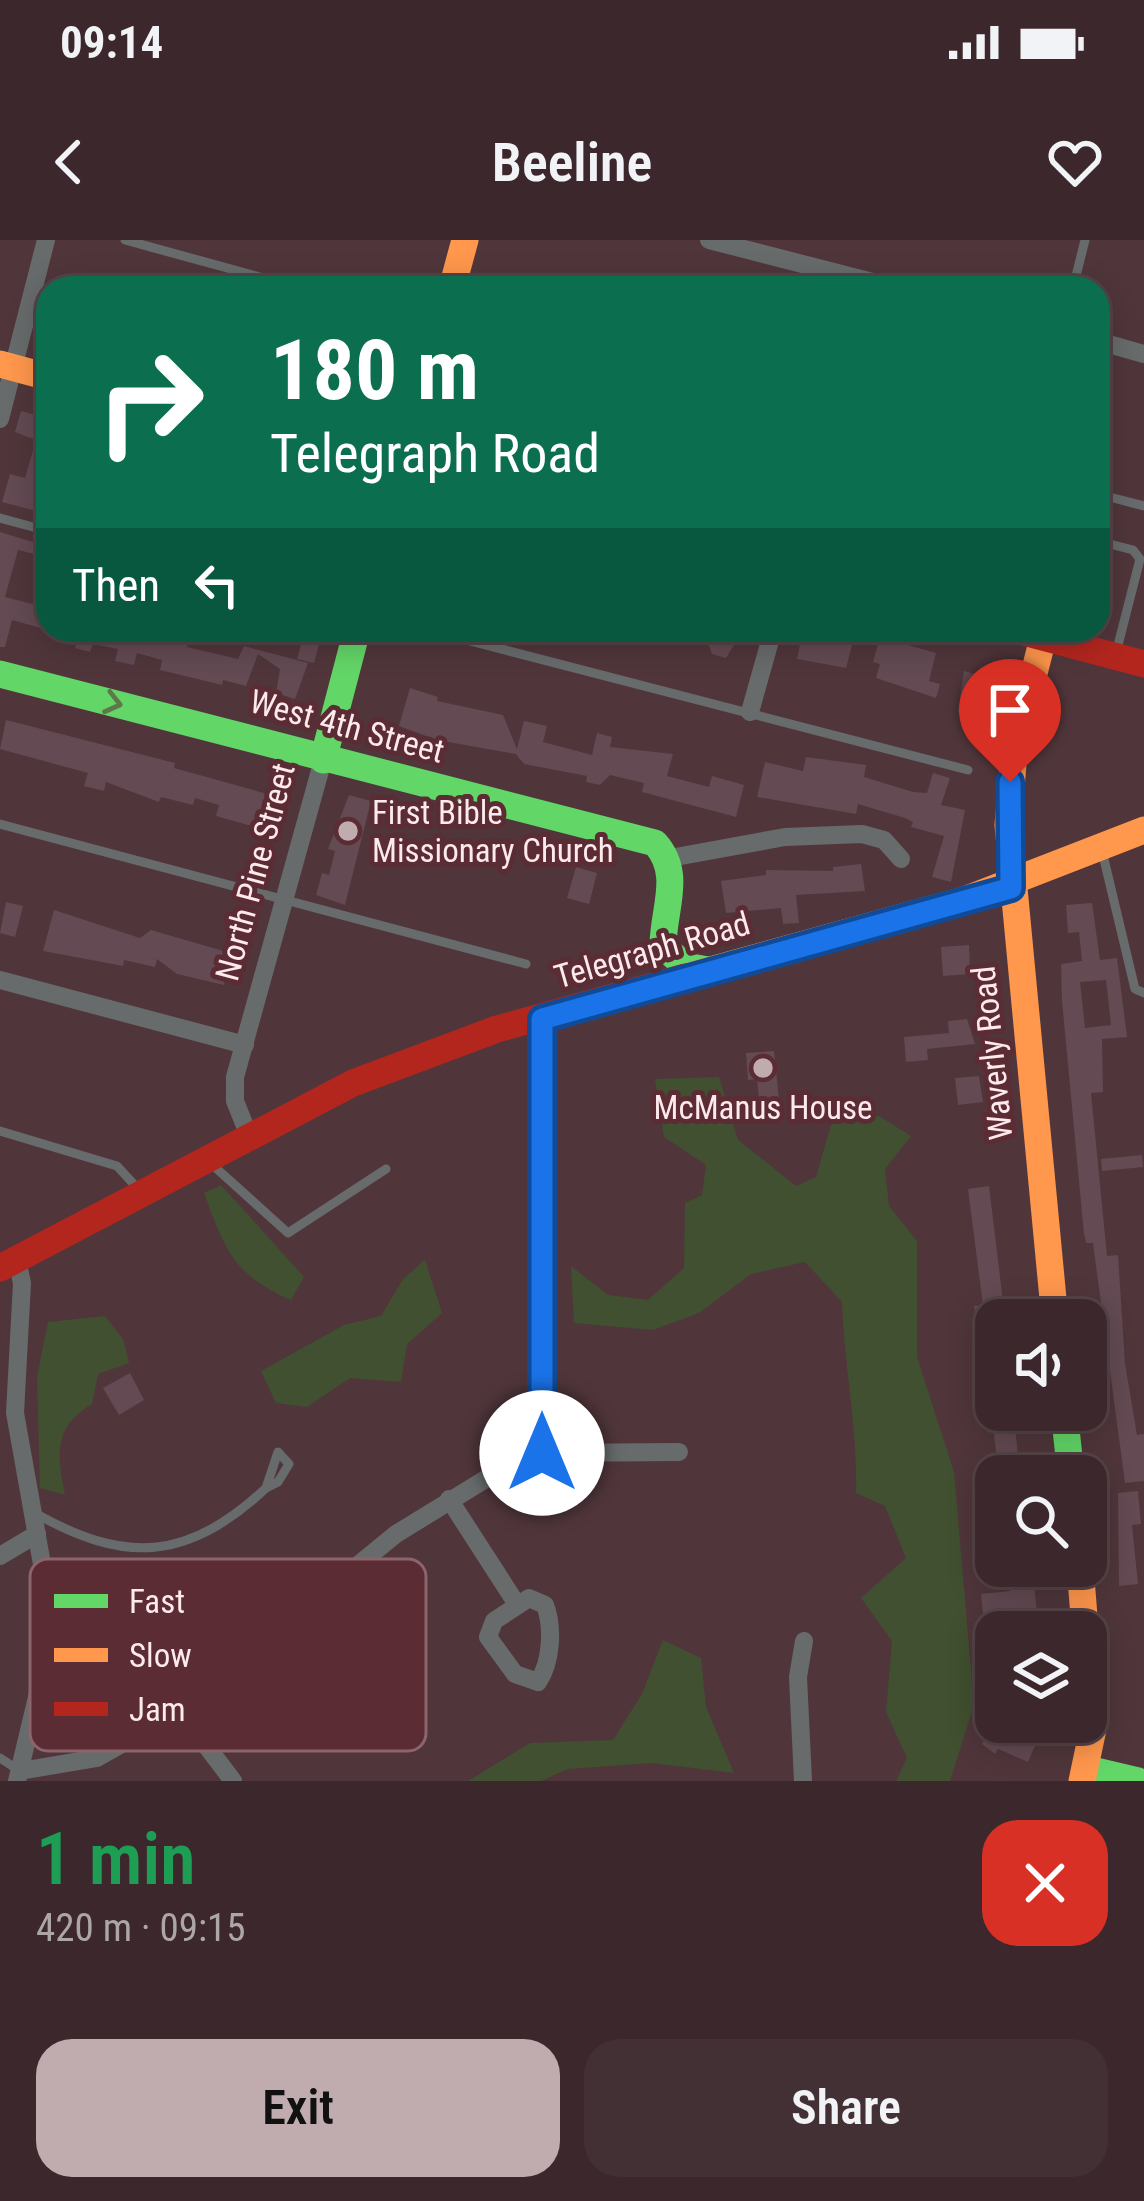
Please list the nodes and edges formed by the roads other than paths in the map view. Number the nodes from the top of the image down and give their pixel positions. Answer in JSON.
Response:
{"nodes":[{"id":1,"x":46,"y":240,"type":"edge"},
{"id":2,"x":125,"y":240,"type":"edge"},
{"id":3,"x":465,"y":240,"type":"edge"},
{"id":4,"x":709,"y":240,"type":"edge"},
{"id":5,"x":1085,"y":240,"type":"edge"},
{"id":6,"x":256,"y":276,"type":"edge"},
{"id":7,"x":455,"y":276,"type":"edge"},
{"id":8,"x":834,"y":276,"type":"edge"},
{"id":9,"x":1076,"y":276,"type":"edge"},
{"id":10,"x":1110,"y":344,"type":"edge"},
{"id":11,"x":1144,"y":354,"type":"edge"},
{"id":12,"x":7,"y":366,"type":"edge"},
{"id":13,"x":0,"y":418,"type":"edge"},
{"id":14,"x":1110,"y":497,"type":"edge"},
{"id":15,"x":1144,"y":506,"type":"edge"},
{"id":16,"x":0,"y":518,"type":"edge"},
{"id":17,"x":36,"y":528,"type":"edge"},
{"id":18,"x":1110,"y":544,"type":"edge"},
{"id":19,"x":354,"y":642,"type":"edge"},
{"id":20,"x":475,"y":642,"type":"edge"},
{"id":21,"x":770,"y":642,"type":"edge"},
{"id":22,"x":1039,"y":642,"type":"edge"},
{"id":23,"x":1067,"y":642,"type":"edge"},
{"id":24,"x":1115,"y":657,"type":"junction"},
{"id":25,"x":1144,"y":664,"type":"edge"},
{"id":26,"x":0,"y":674,"type":"edge"},
{"id":27,"x":750,"y":712,"type":"junction"},
{"id":28,"x":323,"y":760,"type":"junction"},
{"id":29,"x":968,"y":770,"type":"dead end"},
{"id":30,"x":0,"y":824,"type":"edge"},
{"id":31,"x":1144,"y":830,"type":"edge"},
{"id":32,"x":1101,"y":850,"type":"junction"},
{"id":33,"x":670,"y":858,"type":"junction"},
{"id":34,"x":901,"y":859,"type":"dead end"},
{"id":35,"x":1011,"y":888,"type":"junction"},
{"id":36,"x":285,"y":900,"type":"junction"},
{"id":37,"x":663,"y":946,"type":"junction"},
{"id":38,"x":526,"y":964,"type":"dead end"},
{"id":39,"x":712,"y":970,"type":"junction"},
{"id":40,"x":0,"y":980,"type":"edge"},
{"id":41,"x":640,"y":991,"type":"junction"},
{"id":42,"x":1144,"y":992,"type":"edge"},
{"id":43,"x":542,"y":1019,"type":"junction"},
{"id":44,"x":245,"y":1045,"type":"junction"},
{"id":45,"x":0,"y":1131,"type":"edge"},
{"id":46,"x":247,"y":1131,"type":"junction"},
{"id":47,"x":203,"y":1157,"type":"junction"},
{"id":48,"x":386,"y":1169,"type":"dead end"},
{"id":49,"x":141,"y":1192,"type":"junction"},
{"id":50,"x":8,"y":1264,"type":"edge"},
{"id":51,"x":1053,"y":1299,"type":"edge"},
{"id":52,"x":679,"y":1452,"type":"dead end"},
{"id":53,"x":542,"y":1453,"type":"junction"},
{"id":54,"x":266,"y":1488,"type":"dead end"},
{"id":55,"x":448,"y":1499,"type":"junction"},
{"id":56,"x":33,"y":1512,"type":"junction"},
{"id":57,"x":37,"y":1534,"type":"junction"},
{"id":58,"x":0,"y":1556,"type":"edge"},
{"id":59,"x":39,"y":1559,"type":"edge"},
{"id":60,"x":361,"y":1559,"type":"edge"},
{"id":61,"x":1082,"y":1587,"type":"edge"},
{"id":62,"x":516,"y":1603,"type":"junction"},
{"id":63,"x":804,"y":1641,"type":"dead end"},
{"id":64,"x":30,"y":1724,"type":"edge"},
{"id":65,"x":109,"y":1751,"type":"edge"},
{"id":66,"x":210,"y":1751,"type":"edge"},
{"id":67,"x":0,"y":1758,"type":"edge"},
{"id":68,"x":1084,"y":1775,"type":"edge"},
{"id":69,"x":18,"y":1776,"type":"edge"},
{"id":70,"x":232,"y":1781,"type":"edge"},
{"id":71,"x":803,"y":1781,"type":"edge"},
{"id":72,"x":1138,"y":1781,"type":"edge"}],
"edges":[{"from":1,"to":12,"type":"street"},
{"from":2,"to":6,"type":"lane"},
{"from":3,"to":7,"type":"street"},
{"from":4,"to":8,"type":"street"},
{"from":5,"to":9,"type":"lane"},
{"from":10,"to":11,"type":"street"},
{"from":12,"to":13,"type":"street"},
{"from":14,"to":15,"type":"lane"},
{"from":16,"to":17,"type":"lane"},
{"from":18,"to":24,"type":"lane"},
{"from":19,"to":28,"type":"street","name":"North Pine Street"},
{"from":20,"to":27,"type":"lane"},
{"from":21,"to":27,"type":"street"},
{"from":22,"to":35,"type":"street","name":"Waverly Road"},
{"from":23,"to":24,"type":"street"},
{"from":24,"to":25,"type":"street"},
{"from":26,"to":28,"type":"street","name":"West 4th Street","one_way":true},
{"from":27,"to":29,"type":"lane"},
{"from":28,"to":33,"type":"street","name":"West 4th Street"},
{"from":28,"to":36,"type":"street","name":"North Pine Street"},
{"from":30,"to":36,"type":"lane"},
{"from":31,"to":32,"type":"street","name":"Telegraph Road"},
{"from":32,"to":35,"type":"street","name":"Telegraph Road"},
{"from":32,"to":42,"type":"lane"},
{"from":33,"to":34,"type":"street"},
{"from":33,"to":37,"type":"street"},
{"from":35,"to":39,"type":"street","name":"Telegraph Road"},
{"from":35,"to":51,"type":"street","name":"Waverly Road"},
{"from":36,"to":38,"type":"lane"},
{"from":36,"to":44,"type":"street","name":"North Pine Street"},
{"from":37,"to":39,"type":"street"},
{"from":37,"to":41,"type":"street"},
{"from":39,"to":41,"type":"street","name":"Telegraph Road"},
{"from":40,"to":44,"type":"street"},
{"from":41,"to":43,"type":"street","name":"Telegraph Road"},
{"from":43,"to":46,"type":"street","name":"Telegraph Road"},
{"from":43,"to":53,"type":"street"},
{"from":44,"to":46,"type":"street","name":"North Pine Street"},
{"from":45,"to":49,"type":"lane"},
{"from":46,"to":47,"type":"street","name":"Telegraph Road"},
{"from":47,"to":48,"type":"lane"},
{"from":47,"to":49,"type":"street","name":"Telegraph Road"},
{"from":49,"to":50,"type":"street","name":"Telegraph Road"},
{"from":50,"to":56,"type":"street"},
{"from":52,"to":53,"type":"street"},
{"from":53,"to":55,"type":"street"},
{"from":54,"to":56,"type":"lane"},
{"from":55,"to":60,"type":"street"},
{"from":55,"to":62,"type":"street"},
{"from":56,"to":57,"type":"street"},
{"from":57,"to":58,"type":"street"},
{"from":57,"to":59,"type":"street"},
{"from":61,"to":68,"type":"street"},
{"from":62,"to":62,"type":"street"},
{"from":63,"to":71,"type":"street"},
{"from":64,"to":69,"type":"street"},
{"from":65,"to":69,"type":"street"},
{"from":66,"to":70,"type":"street"},
{"from":67,"to":69,"type":"lane"},
{"from":68,"to":72,"type":"street"}]}
